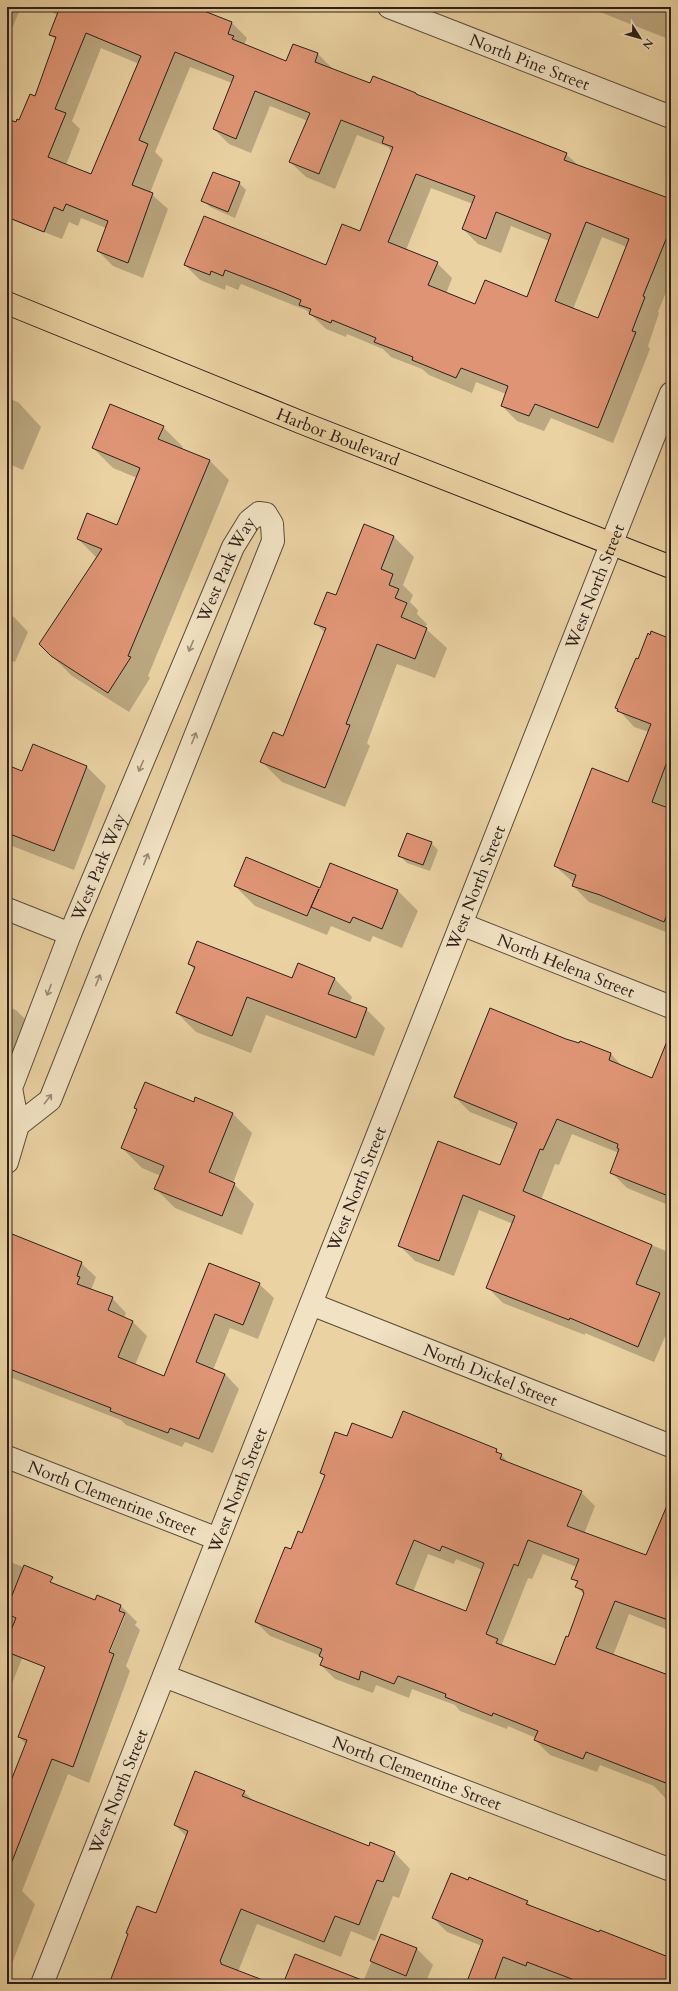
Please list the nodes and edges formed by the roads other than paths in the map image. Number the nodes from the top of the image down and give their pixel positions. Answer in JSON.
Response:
{"nodes":[{"id":1,"x":389,"y":7,"type":"edge"},
{"id":2,"x":671,"y":117,"type":"edge"},
{"id":3,"x":7,"y":303,"type":"edge"},
{"id":4,"x":671,"y":393,"type":"edge"},
{"id":5,"x":611,"y":544,"type":"junction"},
{"id":6,"x":671,"y":567,"type":"edge"},
{"id":7,"x":7,"y":910,"type":"edge"},
{"id":8,"x":461,"y":924,"type":"junction"},
{"id":9,"x":70,"y":934,"type":"junction"},
{"id":10,"x":671,"y":1007,"type":"edge"},
{"id":11,"x":18,"y":1124,"type":"junction"},
{"id":12,"x":7,"y":1162,"type":"edge"},
{"id":13,"x":310,"y":1304,"type":"junction"},
{"id":14,"x":671,"y":1446,"type":"edge"},
{"id":15,"x":7,"y":1457,"type":"edge"},
{"id":16,"x":218,"y":1539,"type":"junction"},
{"id":17,"x":164,"y":1676,"type":"junction"},
{"id":18,"x":671,"y":1870,"type":"edge"},
{"id":19,"x":42,"y":1984,"type":"edge"}],
"edges":[{"from":1,"to":2,"type":"street","name":"North Pine Street"},
{"from":3,"to":5,"type":"main road","name":"Harbor Boulevard"},
{"from":4,"to":5,"type":"street","name":"West North Street"},
{"from":5,"to":6,"type":"main road","name":"Harbor Boulevard"},
{"from":5,"to":8,"type":"street","name":"West North Street"},
{"from":7,"to":9,"type":"street"},
{"from":8,"to":10,"type":"street","name":"North Helena Street"},
{"from":8,"to":13,"type":"street","name":"West North Street"},
{"from":9,"to":11,"type":"street","name":"West Park Way","one_way":true},
{"from":11,"to":9,"type":"street","name":"West Park Way","one_way":true},
{"from":11,"to":12,"type":"street","name":"West Park Way"},
{"from":13,"to":14,"type":"street","name":"North Dickel Street"},
{"from":13,"to":16,"type":"street","name":"West North Street"},
{"from":15,"to":16,"type":"street","name":"North Clementine Street"},
{"from":16,"to":17,"type":"street","name":"West North Street"},
{"from":17,"to":18,"type":"street","name":"North Clementine Street"},
{"from":17,"to":19,"type":"street","name":"West North Street"}]}
